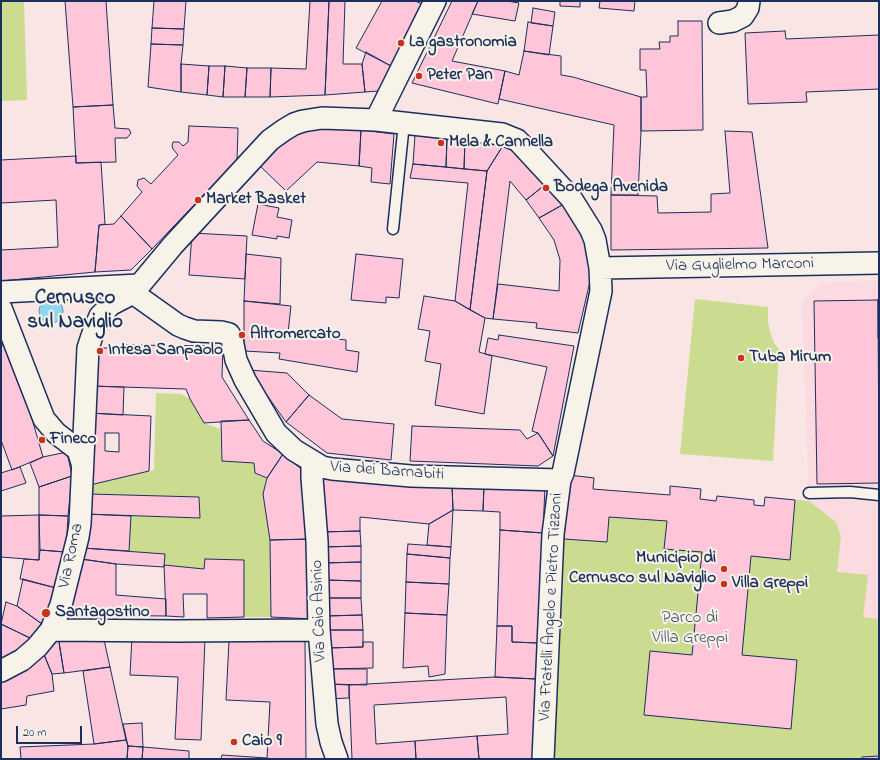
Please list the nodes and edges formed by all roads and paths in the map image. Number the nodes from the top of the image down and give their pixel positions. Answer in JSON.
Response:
{"nodes":[{"id":1,"x":435,"y":1,"type":"edge"},
{"id":2,"x":749,"y":1,"type":"edge"},
{"id":3,"x":719,"y":23,"type":"dead end"},
{"id":4,"x":376,"y":120,"type":"junction"},
{"id":5,"x":404,"y":123,"type":"junction"},
{"id":6,"x":393,"y":229,"type":"dead end"},
{"id":7,"x":879,"y":263,"type":"edge"},
{"id":8,"x":600,"y":268,"type":"junction"},
{"id":9,"x":136,"y":289,"type":"junction"},
{"id":10,"x":1,"y":292,"type":"edge"},
{"id":11,"x":1,"y":308,"type":"edge"},
{"id":12,"x":312,"y":461,"type":"junction"},
{"id":13,"x":82,"y":463,"type":"junction"},
{"id":14,"x":560,"y":480,"type":"junction"},
{"id":15,"x":809,"y":493,"type":"dead end"},
{"id":16,"x":879,"y":495,"type":"edge"},
{"id":17,"x":51,"y":630,"type":"junction"},
{"id":18,"x":319,"y":630,"type":"junction"},
{"id":19,"x":1,"y":671,"type":"edge"},
{"id":20,"x":337,"y":759,"type":"edge"},
{"id":21,"x":543,"y":759,"type":"edge"}],
"edges":[{"from":1,"to":4,"type":"street"},
{"from":2,"to":3,"type":"street"},
{"from":4,"to":5,"type":"street","name":"Via Fratelli Angelo e Pietro Tizzoni"},
{"from":4,"to":9,"type":"street","name":"Via Fratelli Angelo e Pietro Tizzoni"},
{"from":5,"to":6,"type":"lane"},
{"from":5,"to":8,"type":"street","name":"Via Fratelli Angelo e Pietro Tizzoni"},
{"from":7,"to":8,"type":"street","name":"Via Guglielmo Marconi"},
{"from":8,"to":14,"type":"street","name":"Via Fratelli Angelo e Pietro Tizzoni"},
{"from":9,"to":10,"type":"street"},
{"from":9,"to":12,"type":"street","name":"Via dei Barnabiti"},
{"from":9,"to":13,"type":"street","name":"Via Roma"},
{"from":11,"to":13,"type":"street"},
{"from":12,"to":14,"type":"street","name":"Via dei Barnabiti"},
{"from":12,"to":18,"type":"street","name":"Via Caio Asinio"},
{"from":13,"to":17,"type":"street","name":"Via Roma"},
{"from":14,"to":21,"type":"street","name":"Via Fratelli Angelo e Pietro Tizzoni"},
{"from":15,"to":16,"type":"lane"},
{"from":17,"to":18,"type":"street"},
{"from":17,"to":19,"type":"street","name":"Via Roma"},
{"from":18,"to":20,"type":"street","name":"Via Caio Asinio"}]}
